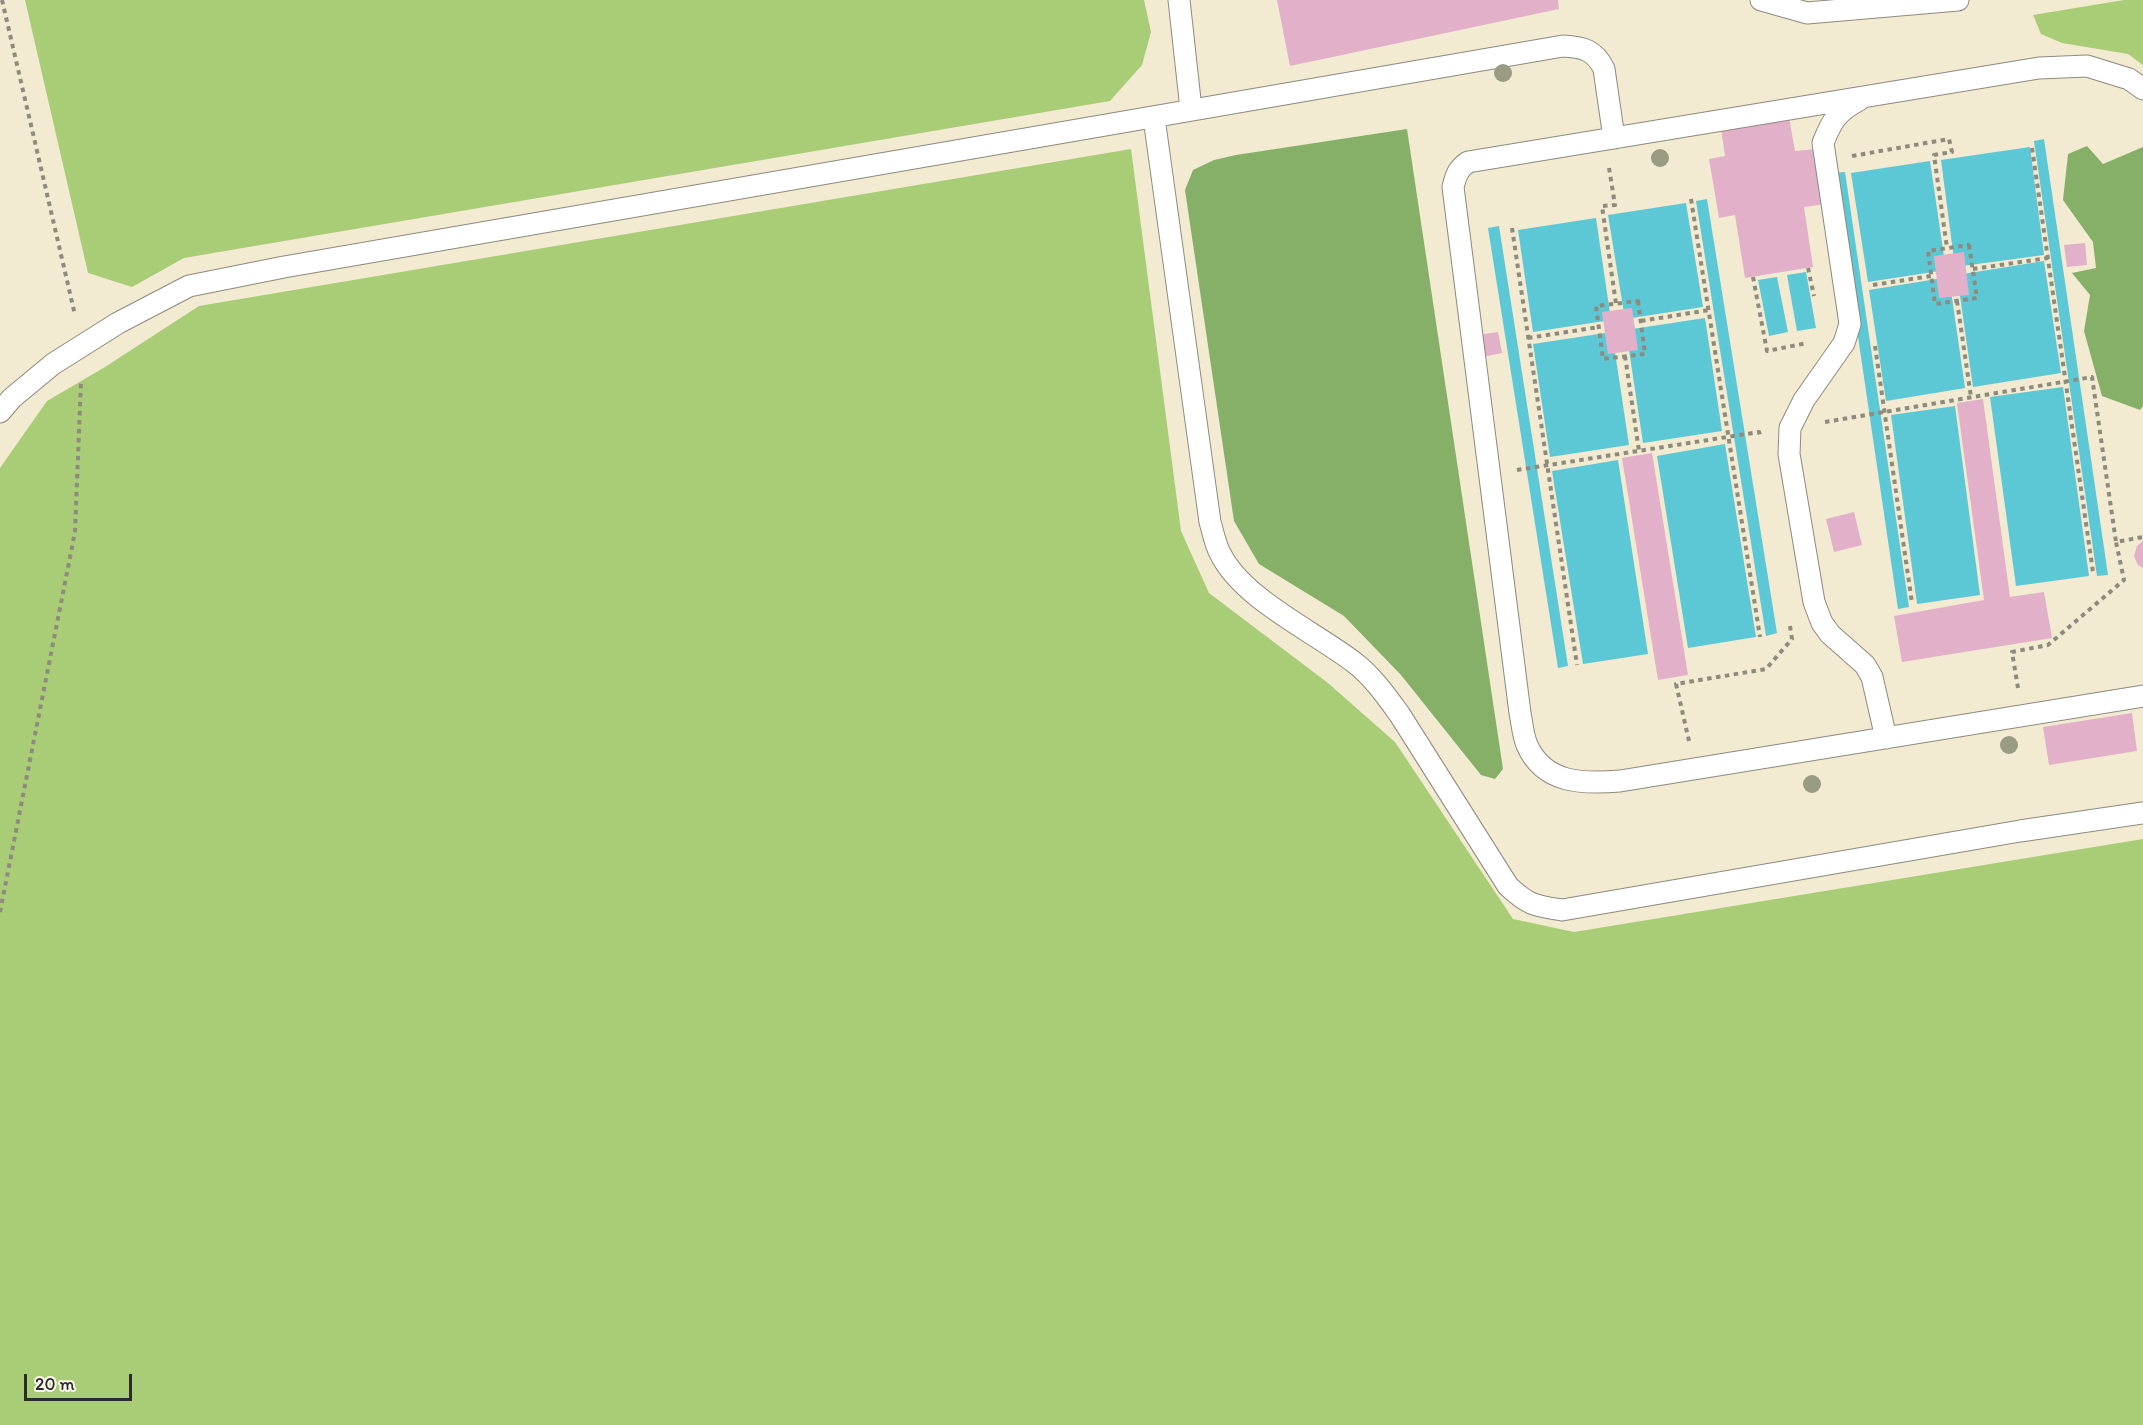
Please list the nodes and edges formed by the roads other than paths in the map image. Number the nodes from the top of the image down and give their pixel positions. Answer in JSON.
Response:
{"nodes":[{"id":1,"x":1179,"y":0,"type":"edge"},
{"id":2,"x":1761,"y":0,"type":"edge"},
{"id":3,"x":1958,"y":0,"type":"edge"},
{"id":4,"x":2143,"y":89,"type":"edge"},
{"id":5,"x":1864,"y":97,"type":"junction"},
{"id":6,"x":1191,"y":110,"type":"junction"},
{"id":7,"x":1154,"y":118,"type":"junction"},
{"id":8,"x":1609,"y":139,"type":"junction"},
{"id":9,"x":0,"y":412,"type":"edge"},
{"id":10,"x":2143,"y":696,"type":"edge"},
{"id":11,"x":1886,"y":738,"type":"junction"},
{"id":12,"x":2143,"y":813,"type":"edge"}],
"edges":[{"from":1,"to":6,"type":"lane"},
{"from":2,"to":3,"type":"lane"},
{"from":4,"to":5,"type":"lane"},
{"from":5,"to":8,"type":"lane"},
{"from":5,"to":11,"type":"lane"},
{"from":6,"to":7,"type":"lane"},
{"from":6,"to":8,"type":"lane"},
{"from":7,"to":9,"type":"lane"},
{"from":7,"to":12,"type":"lane"},
{"from":8,"to":11,"type":"lane"},
{"from":10,"to":11,"type":"lane"}]}
